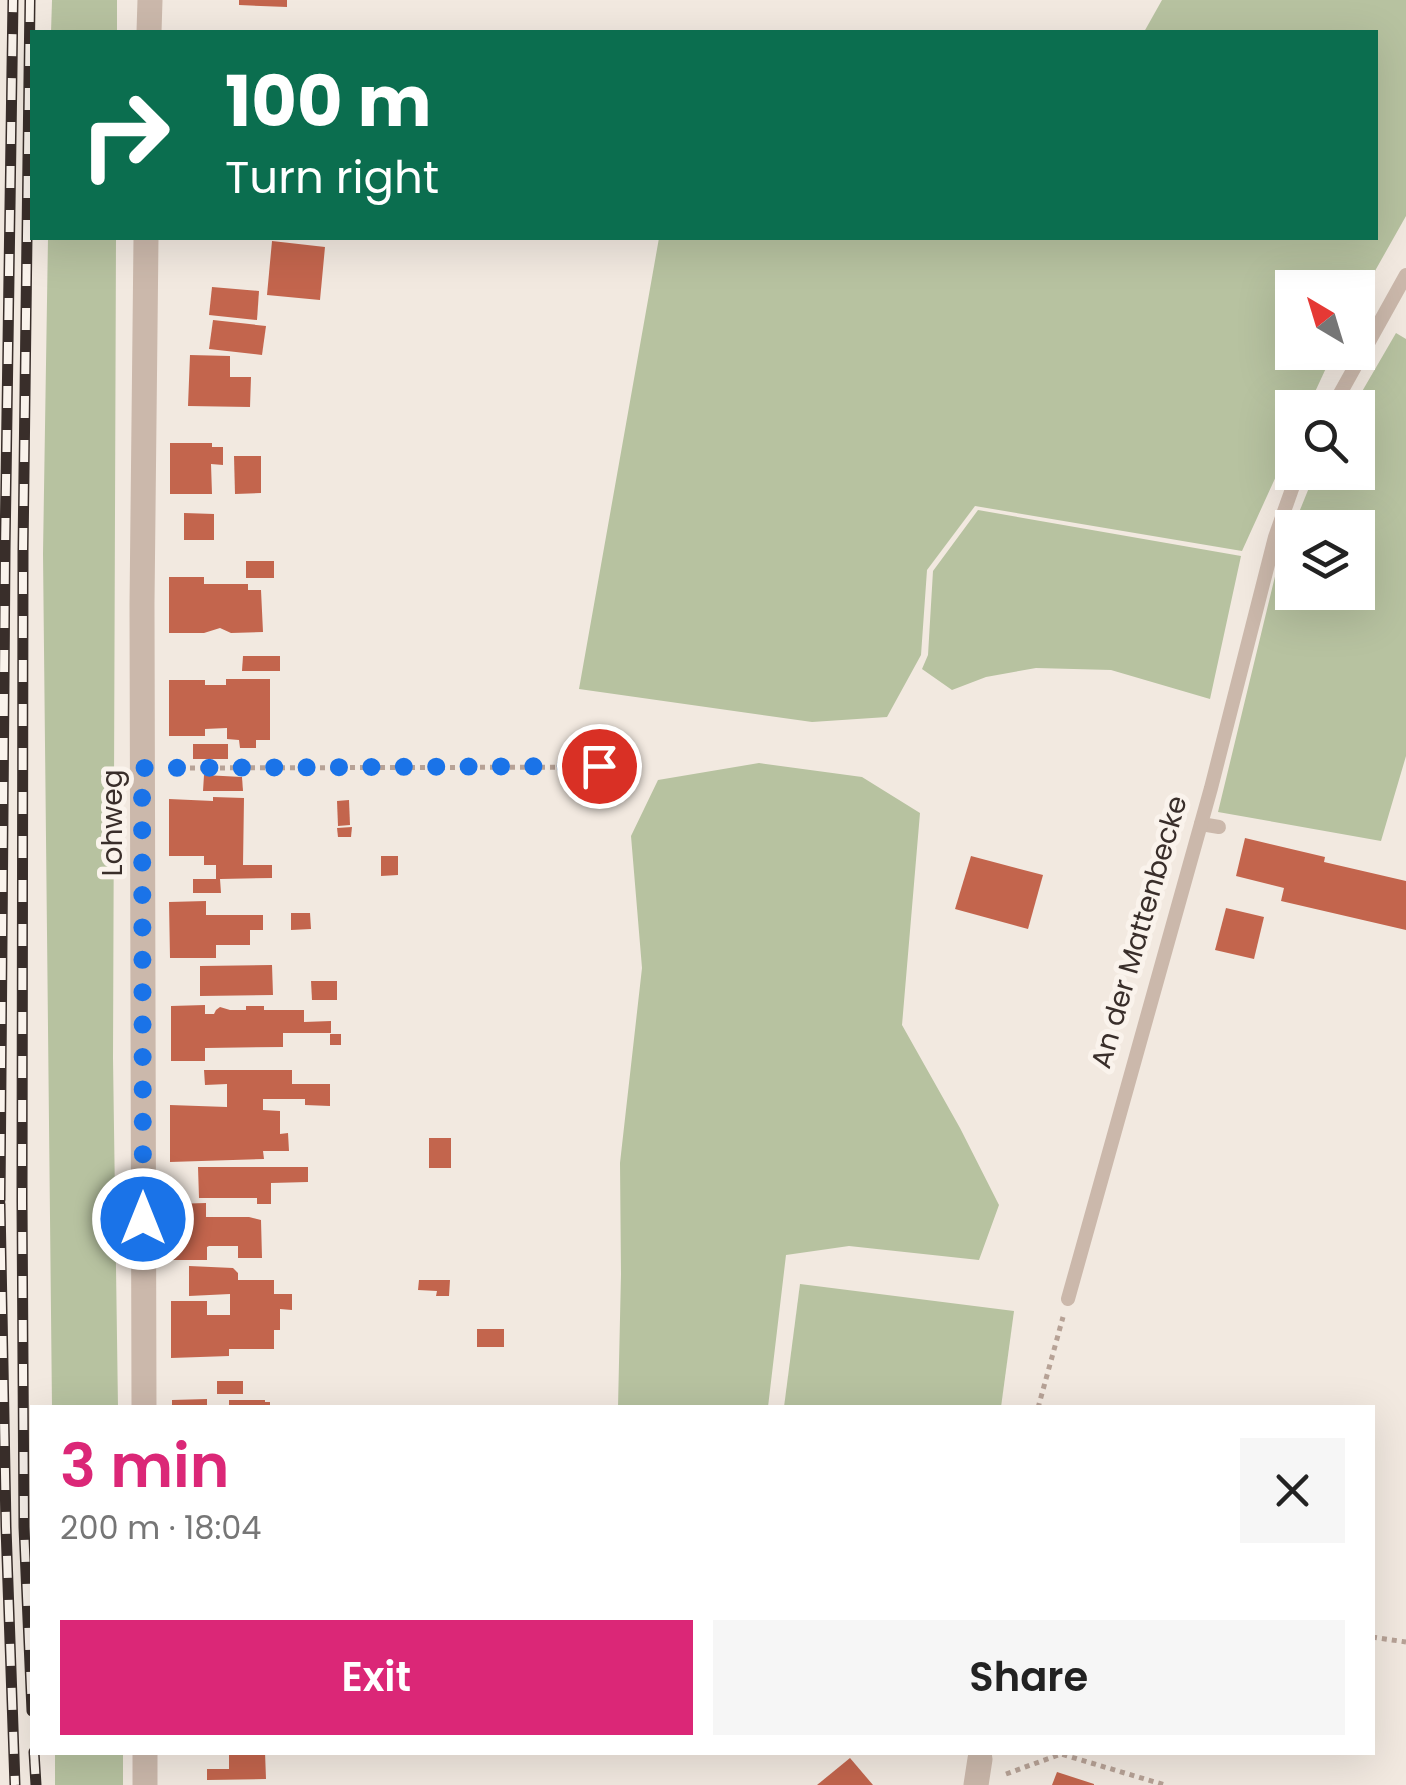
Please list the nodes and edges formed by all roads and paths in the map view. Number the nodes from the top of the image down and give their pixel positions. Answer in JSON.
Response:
{"nodes":[{"id":1,"x":150,"y":0,"type":"edge"},
{"id":2,"x":149,"y":30,"type":"edge"},
{"id":3,"x":146,"y":240,"type":"edge"},
{"id":4,"x":1406,"y":275,"type":"edge"},
{"id":5,"x":1342,"y":390,"type":"edge"},
{"id":6,"x":1292,"y":490,"type":"edge"},
{"id":7,"x":629,"y":767,"type":"dead end"},
{"id":8,"x":142,"y":768,"type":"junction"},
{"id":9,"x":1201,"y":824,"type":"junction"},
{"id":10,"x":1219,"y":828,"type":"dead end"},
{"id":11,"x":1068,"y":1299,"type":"joint"},
{"id":12,"x":144,"y":1405,"type":"edge"},
{"id":13,"x":1039,"y":1405,"type":"edge"},
{"id":14,"x":1375,"y":1637,"type":"edge"},
{"id":15,"x":1406,"y":1642,"type":"edge"},
{"id":16,"x":144,"y":1755,"type":"edge"},
{"id":17,"x":1057,"y":1755,"type":"edge"},
{"id":18,"x":1064,"y":1755,"type":"edge"},
{"id":19,"x":978,"y":1776,"type":"edge"},
{"id":20,"x":145,"y":1785,"type":"edge"},
{"id":21,"x":1165,"y":1785,"type":"edge"}],
"edges":[{"from":1,"to":2,"type":"street"},
{"from":3,"to":8,"type":"street","name":"Lohweg"},
{"from":4,"to":5,"type":"lane"},
{"from":6,"to":9,"type":"lane","name":"An der Mattenbecke"},
{"from":7,"to":8,"type":"path"},
{"from":8,"to":12,"type":"street","name":"Lohweg"},
{"from":9,"to":10,"type":"lane"},
{"from":9,"to":11,"type":"lane","name":"An der Mattenbecke"},
{"from":11,"to":13,"type":"path"},
{"from":14,"to":15,"type":"path"},
{"from":16,"to":20,"type":"street"},
{"from":17,"to":19,"type":"path"},
{"from":18,"to":21,"type":"path"}]}
